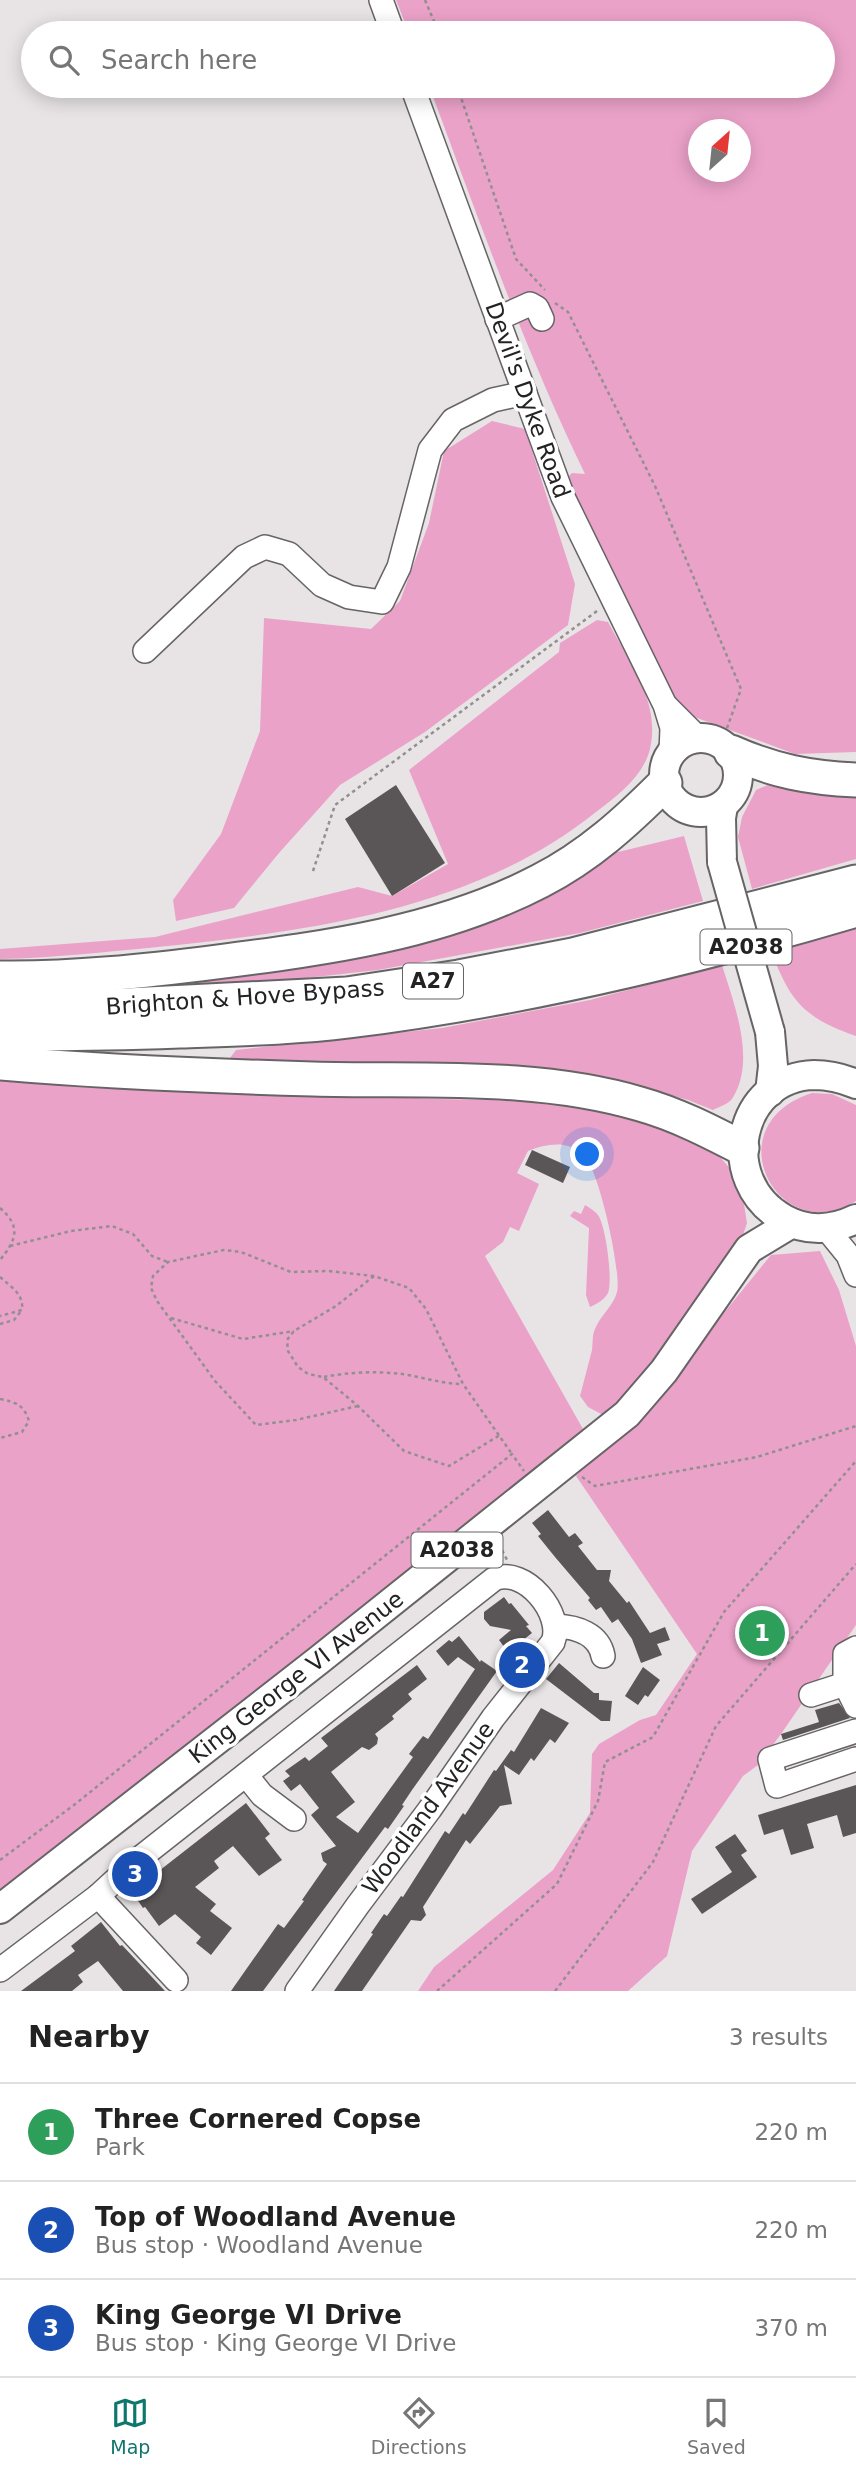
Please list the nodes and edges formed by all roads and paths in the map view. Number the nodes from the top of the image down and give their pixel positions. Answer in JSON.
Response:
{"nodes":[{"id":1,"x":381,"y":0,"type":"edge"},
{"id":2,"x":425,"y":0,"type":"edge"},
{"id":3,"x":389,"y":21,"type":"edge"},
{"id":4,"x":434,"y":21,"type":"edge"},
{"id":5,"x":416,"y":98,"type":"edge"},
{"id":6,"x":461,"y":98,"type":"edge"},
{"id":7,"x":545,"y":290,"type":"dead end"},
{"id":8,"x":497,"y":319,"type":"junction"},
{"id":9,"x":542,"y":319,"type":"joint"},
{"id":10,"x":525,"y":393,"type":"junction"},
{"id":11,"x":613,"y":599,"type":"junction"},
{"id":12,"x":145,"y":651,"type":"dead end"},
{"id":13,"x":665,"y":705,"type":"junction"},
{"id":14,"x":733,"y":711,"type":"dead end"},
{"id":15,"x":698,"y":738,"type":"junction"},
{"id":16,"x":731,"y":752,"type":"junction"},
{"id":17,"x":668,"y":768,"type":"junction"},
{"id":18,"x":856,"y":780,"type":"edge"},
{"id":19,"x":710,"y":809,"type":"junction"},
{"id":20,"x":313,"y":871,"type":"dead end"},
{"id":21,"x":856,"y":882,"type":"edge"},
{"id":22,"x":856,"y":910,"type":"edge"},
{"id":23,"x":0,"y":978,"type":"edge"},
{"id":24,"x":0,"y":1007,"type":"edge"},
{"id":25,"x":770,"y":1032,"type":"junction"},
{"id":26,"x":0,"y":1033,"type":"edge"},
{"id":27,"x":0,"y":1063,"type":"edge"},
{"id":28,"x":812,"y":1075,"type":"junction"},
{"id":29,"x":856,"y":1084,"type":"edge"},
{"id":30,"x":770,"y":1092,"type":"junction"},
{"id":31,"x":742,"y":1148,"type":"junction"},
{"id":32,"x":757,"y":1196,"type":"junction"},
{"id":33,"x":0,"y":1208,"type":"edge"},
{"id":34,"x":856,"y":1219,"type":"edge"},
{"id":35,"x":792,"y":1223,"type":"junction"},
{"id":36,"x":826,"y":1228,"type":"junction"},
{"id":37,"x":10,"y":1247,"type":"junction"},
{"id":38,"x":749,"y":1249,"type":"junction"},
{"id":39,"x":0,"y":1259,"type":"edge"},
{"id":40,"x":168,"y":1262,"type":"junction"},
{"id":41,"x":856,"y":1275,"type":"edge"},
{"id":42,"x":374,"y":1276,"type":"junction"},
{"id":43,"x":0,"y":1277,"type":"edge"},
{"id":44,"x":22,"y":1310,"type":"junction"},
{"id":45,"x":0,"y":1316,"type":"edge"},
{"id":46,"x":169,"y":1318,"type":"junction"},
{"id":47,"x":0,"y":1324,"type":"edge"},
{"id":48,"x":294,"y":1331,"type":"junction"},
{"id":49,"x":323,"y":1377,"type":"junction"},
{"id":50,"x":463,"y":1384,"type":"junction"},
{"id":51,"x":0,"y":1399,"type":"edge"},
{"id":52,"x":358,"y":1406,"type":"junction"},
{"id":53,"x":856,"y":1426,"type":"edge"},
{"id":54,"x":500,"y":1435,"type":"junction"},
{"id":55,"x":0,"y":1438,"type":"edge"},
{"id":56,"x":512,"y":1454,"type":"junction"},
{"id":57,"x":856,"y":1461,"type":"edge"},
{"id":58,"x":582,"y":1477,"type":"dead end"},
{"id":59,"x":537,"y":1487,"type":"junction"},
{"id":60,"x":495,"y":1537,"type":"dead end"},
{"id":61,"x":856,"y":1564,"type":"edge"},
{"id":62,"x":515,"y":1578,"type":"junction"},
{"id":63,"x":556,"y":1626,"type":"junction"},
{"id":64,"x":856,"y":1648,"type":"edge"},
{"id":65,"x":603,"y":1656,"type":"dead end"},
{"id":66,"x":845,"y":1685,"type":"junction"},
{"id":67,"x":811,"y":1695,"type":"dead end"},
{"id":68,"x":856,"y":1706,"type":"edge"},
{"id":69,"x":856,"y":1731,"type":"edge"},
{"id":70,"x":856,"y":1759,"type":"edge"},
{"id":71,"x":246,"y":1775,"type":"junction"},
{"id":72,"x":294,"y":1819,"type":"dead end"},
{"id":73,"x":0,"y":1860,"type":"edge"},
{"id":74,"x":98,"y":1896,"type":"junction"},
{"id":75,"x":0,"y":1909,"type":"edge"},
{"id":76,"x":0,"y":1970,"type":"edge"},
{"id":77,"x":176,"y":1979,"type":"dead end"},
{"id":78,"x":297,"y":1991,"type":"edge"},
{"id":79,"x":437,"y":1991,"type":"edge"},
{"id":80,"x":555,"y":1991,"type":"edge"}],
"edges":[{"from":1,"to":3,"type":"street"},
{"from":2,"to":4,"type":"path"},
{"from":5,"to":8,"type":"street","name":"Devil's Dyke Road"},
{"from":6,"to":7,"type":"path"},
{"from":8,"to":9,"type":"street"},
{"from":8,"to":10,"type":"street","name":"Devil's Dyke Road"},
{"from":9,"to":14,"type":"path"},
{"from":10,"to":11,"type":"street","name":"Devil's Dyke Road"},
{"from":10,"to":12,"type":"street"},
{"from":11,"to":13,"type":"street","name":"Devil's Dyke Road"},
{"from":11,"to":20,"type":"path"},
{"from":13,"to":15,"type":"street","name":"Devil's Dyke Road"},
{"from":13,"to":17,"type":"street","name":"Devil's Dyke Road"},
{"from":15,"to":16,"type":"main road"},
{"from":15,"to":17,"type":"main road"},
{"from":16,"to":18,"type":"highway"},
{"from":16,"to":19,"type":"main road"},
{"from":17,"to":19,"type":"main road"},
{"from":17,"to":23,"type":"highway","number":"A27"},
{"from":19,"to":25,"type":"main road","number":"A2038","bridge":true},
{"from":21,"to":24,"type":"highway","name":"Brighton & Hove Bypass","number":"A27"},
{"from":22,"to":26,"type":"highway","name":"Brighton & Hove Bypass","number":"A27"},
{"from":25,"to":28,"type":"main road","number":"A2038"},
{"from":25,"to":30,"type":"main road","number":"A2038"},
{"from":27,"to":31,"type":"highway"},
{"from":28,"to":29,"type":"main road"},
{"from":28,"to":30,"type":"main road"},
{"from":30,"to":31,"type":"main road"},
{"from":31,"to":32,"type":"main road"},
{"from":32,"to":35,"type":"main road"},
{"from":32,"to":38,"type":"main road","name":"King George VI Avenue","number":"A2038"},
{"from":33,"to":37,"type":"path"},
{"from":34,"to":36,"type":"main road"},
{"from":35,"to":36,"type":"main road"},
{"from":35,"to":38,"type":"main road","name":"King George VI Avenue","number":"A2038"},
{"from":36,"to":41,"type":"street"},
{"from":37,"to":39,"type":"path"},
{"from":37,"to":40,"type":"path"},
{"from":38,"to":59,"type":"main road","name":"King George VI Avenue","number":"A2038"},
{"from":40,"to":42,"type":"path"},
{"from":40,"to":46,"type":"path"},
{"from":42,"to":48,"type":"path"},
{"from":42,"to":50,"type":"path"},
{"from":43,"to":44,"type":"path"},
{"from":44,"to":45,"type":"path"},
{"from":44,"to":47,"type":"path"},
{"from":46,"to":48,"type":"path"},
{"from":46,"to":52,"type":"path"},
{"from":48,"to":49,"type":"path"},
{"from":49,"to":50,"type":"path"},
{"from":49,"to":52,"type":"path"},
{"from":50,"to":54,"type":"path"},
{"from":51,"to":55,"type":"path"},
{"from":52,"to":54,"type":"path"},
{"from":53,"to":58,"type":"path"},
{"from":54,"to":56,"type":"path"},
{"from":56,"to":59,"type":"path"},
{"from":56,"to":73,"type":"path"},
{"from":57,"to":79,"type":"path"},
{"from":59,"to":75,"type":"main road","name":"King George VI Avenue","number":"A2038"},
{"from":60,"to":62,"type":"path"},
{"from":61,"to":80,"type":"path"},
{"from":62,"to":63,"type":"street"},
{"from":62,"to":71,"type":"street"},
{"from":63,"to":65,"type":"street"},
{"from":63,"to":78,"type":"street","name":"Woodland Avenue"},
{"from":64,"to":66,"type":"street"},
{"from":66,"to":67,"type":"street"},
{"from":66,"to":68,"type":"street"},
{"from":69,"to":70,"type":"street"},
{"from":71,"to":72,"type":"street"},
{"from":71,"to":74,"type":"street"},
{"from":74,"to":76,"type":"street"},
{"from":74,"to":77,"type":"street"}]}
